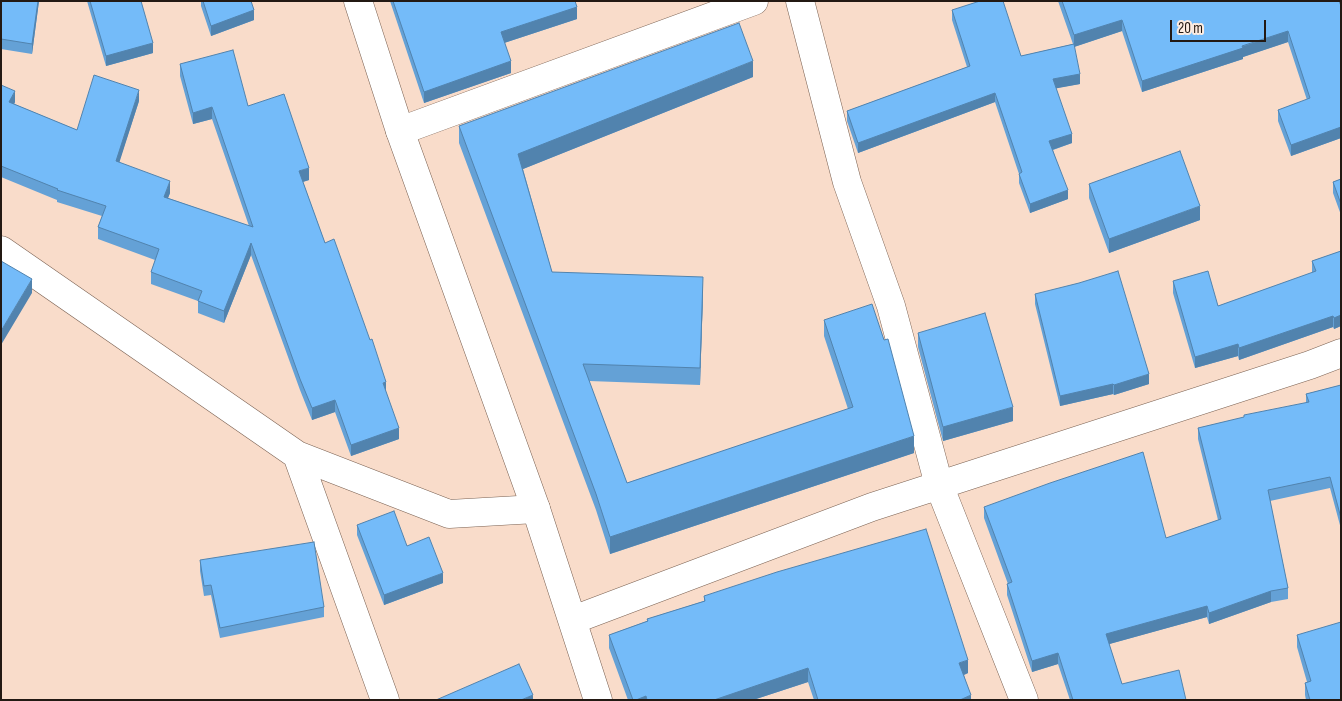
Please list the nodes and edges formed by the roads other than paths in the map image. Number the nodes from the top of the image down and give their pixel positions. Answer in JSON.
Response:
{"nodes":[{"id":1,"x":358,"y":1,"type":"edge"},
{"id":2,"x":754,"y":1,"type":"edge"},
{"id":3,"x":800,"y":1,"type":"edge"},
{"id":4,"x":400,"y":131,"type":"junction"},
{"id":5,"x":1,"y":250,"type":"edge"},
{"id":6,"x":1341,"y":353,"type":"edge"},
{"id":7,"x":297,"y":455,"type":"junction"},
{"id":8,"x":939,"y":485,"type":"junction"},
{"id":9,"x":536,"y":509,"type":"junction"},
{"id":10,"x":572,"y":620,"type":"junction"},
{"id":11,"x":385,"y":700,"type":"edge"},
{"id":12,"x":598,"y":700,"type":"edge"},
{"id":13,"x":1024,"y":700,"type":"edge"}],
"edges":[{"from":1,"to":4,"type":"street"},
{"from":2,"to":4,"type":"street"},
{"from":3,"to":8,"type":"street"},
{"from":4,"to":9,"type":"street"},
{"from":5,"to":7,"type":"street"},
{"from":6,"to":8,"type":"street"},
{"from":7,"to":9,"type":"street"},
{"from":7,"to":11,"type":"street"},
{"from":8,"to":10,"type":"street"},
{"from":8,"to":13,"type":"street"},
{"from":9,"to":10,"type":"street"},
{"from":10,"to":12,"type":"street"}]}
